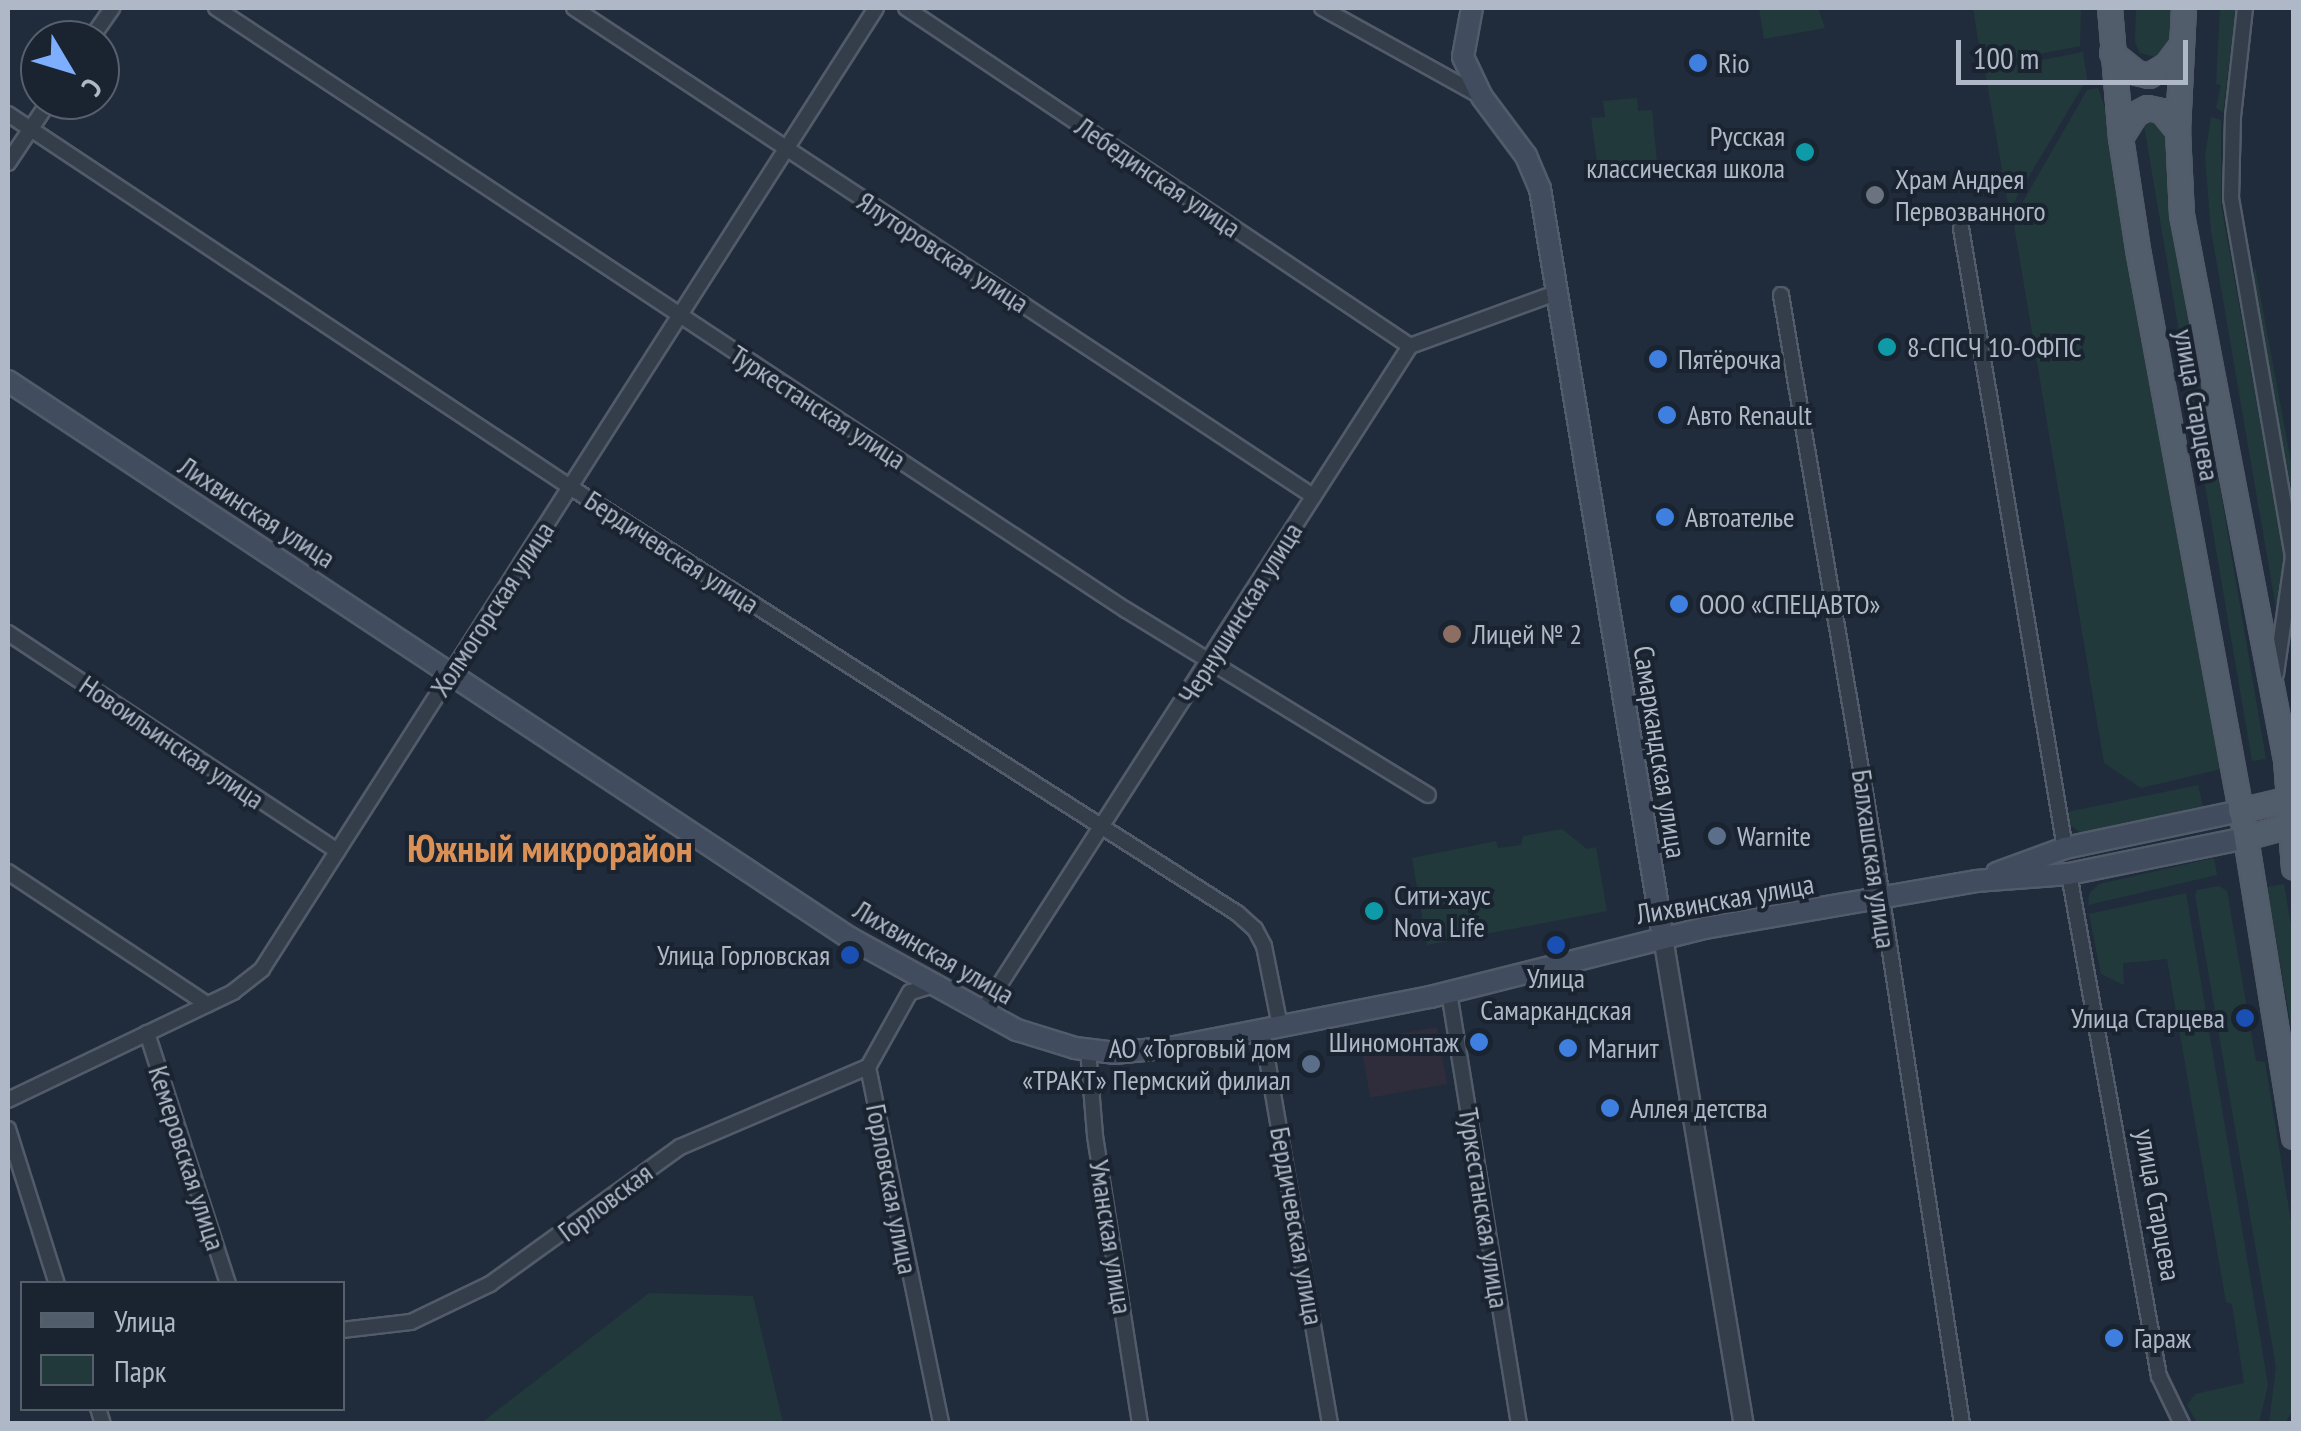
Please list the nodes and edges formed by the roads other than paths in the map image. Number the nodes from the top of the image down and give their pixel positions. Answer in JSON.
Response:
{"nodes":[{"id":1,"x":216,"y":8,"type":"edge"},
{"id":2,"x":574,"y":8,"type":"edge"},
{"id":3,"x":876,"y":8,"type":"edge"},
{"id":4,"x":906,"y":8,"type":"edge"},
{"id":5,"x":1322,"y":8,"type":"edge"},
{"id":6,"x":1472,"y":8,"type":"edge"},
{"id":7,"x":2110,"y":8,"type":"edge"},
{"id":8,"x":2184,"y":8,"type":"edge"},
{"id":9,"x":2246,"y":8,"type":"edge"},
{"id":10,"x":2180,"y":48,"type":"junction"},
{"id":11,"x":2112,"y":53,"type":"junction"},
{"id":12,"x":1482,"y":97,"type":"junction"},
{"id":13,"x":8,"y":114,"type":"edge"},
{"id":14,"x":36,"y":120,"type":"edge"},
{"id":15,"x":30,"y":129,"type":"junction"},
{"id":16,"x":2178,"y":131,"type":"junction"},
{"id":17,"x":2121,"y":138,"type":"junction"},
{"id":18,"x":786,"y":148,"type":"junction"},
{"id":19,"x":8,"y":163,"type":"edge"},
{"id":20,"x":1961,"y":228,"type":"dead end"},
{"id":21,"x":1558,"y":292,"type":"junction"},
{"id":22,"x":1781,"y":296,"type":"dead end"},
{"id":23,"x":679,"y":317,"type":"junction"},
{"id":24,"x":1410,"y":346,"type":"junction"},
{"id":25,"x":8,"y":380,"type":"edge"},
{"id":26,"x":570,"y":487,"type":"junction"},
{"id":27,"x":1313,"y":496,"type":"junction"},
{"id":28,"x":2293,"y":557,"type":"edge"},
{"id":29,"x":8,"y":633,"type":"edge"},
{"id":30,"x":1211,"y":660,"type":"junction"},
{"id":31,"x":451,"y":673,"type":"junction"},
{"id":32,"x":2272,"y":700,"type":"junction"},
{"id":33,"x":2290,"y":763,"type":"edge"},
{"id":34,"x":1428,"y":796,"type":"dead end"},
{"id":35,"x":2289,"y":799,"type":"edge"},
{"id":36,"x":2240,"y":811,"type":"junction"},
{"id":37,"x":2292,"y":826,"type":"edge"},
{"id":38,"x":1103,"y":830,"type":"junction"},
{"id":39,"x":2246,"y":838,"type":"junction"},
{"id":40,"x":2066,"y":848,"type":"junction"},
{"id":41,"x":337,"y":852,"type":"junction"},
{"id":42,"x":2294,"y":868,"type":"edge"},
{"id":43,"x":8,"y":872,"type":"edge"},
{"id":44,"x":2069,"y":874,"type":"junction"},
{"id":45,"x":1976,"y":881,"type":"junction"},
{"id":46,"x":1879,"y":900,"type":"junction"},
{"id":47,"x":1664,"y":937,"type":"junction"},
{"id":48,"x":938,"y":984,"type":"junction"},
{"id":49,"x":1449,"y":992,"type":"junction"},
{"id":50,"x":206,"y":1004,"type":"junction"},
{"id":51,"x":982,"y":1012,"type":"junction"},
{"id":52,"x":1271,"y":1028,"type":"junction"},
{"id":53,"x":147,"y":1032,"type":"junction"},
{"id":54,"x":1088,"y":1050,"type":"junction"},
{"id":55,"x":868,"y":1068,"type":"junction"},
{"id":56,"x":8,"y":1100,"type":"edge"},
{"id":57,"x":8,"y":1129,"type":"edge"},
{"id":58,"x":2294,"y":1137,"type":"edge"},
{"id":59,"x":57,"y":1281,"type":"edge"},
{"id":60,"x":227,"y":1281,"type":"edge"},
{"id":61,"x":345,"y":1330,"type":"edge"},
{"id":62,"x":940,"y":1424,"type":"edge"},
{"id":63,"x":1140,"y":1424,"type":"edge"},
{"id":64,"x":1330,"y":1424,"type":"edge"},
{"id":65,"x":1519,"y":1424,"type":"edge"},
{"id":66,"x":1744,"y":1424,"type":"edge"},
{"id":67,"x":1962,"y":1424,"type":"edge"},
{"id":68,"x":2182,"y":1424,"type":"edge"}],
"edges":[{"from":1,"to":23,"type":"street","name":"Туркестанская улица"},
{"from":2,"to":18,"type":"street","name":"Ялуторовская улица"},
{"from":3,"to":18,"type":"street","name":"Холмогорская улица"},
{"from":4,"to":24,"type":"street","name":"Лебединская улица"},
{"from":5,"to":12,"type":"street"},
{"from":6,"to":12,"type":"main road","name":"Самаркандская улица"},
{"from":7,"to":11,"type":"main road","name":"улица Старцева"},
{"from":8,"to":10,"type":"main road","name":"улица Старцева"},
{"from":9,"to":28,"type":"street"},
{"from":10,"to":11,"type":"main road"},
{"from":10,"to":16,"type":"main road","name":"улица Старцева"},
{"from":11,"to":17,"type":"main road","name":"улица Старцева"},
{"from":12,"to":21,"type":"main road","name":"Самаркандская улица"},
{"from":13,"to":15,"type":"street","name":"Бердичевская улица"},
{"from":14,"to":15,"type":"street"},
{"from":15,"to":19,"type":"street"},
{"from":15,"to":26,"type":"street","name":"Бердичевская улица"},
{"from":16,"to":17,"type":"main road"},
{"from":16,"to":32,"type":"main road","name":"улица Старцева"},
{"from":17,"to":36,"type":"main road","name":"улица Старцева"},
{"from":18,"to":23,"type":"street","name":"Холмогорская улица"},
{"from":18,"to":27,"type":"street","name":"Ялуторовская улица"},
{"from":20,"to":40,"type":"street"},
{"from":21,"to":24,"type":"street"},
{"from":21,"to":47,"type":"main road","name":"Самаркандская улица"},
{"from":22,"to":46,"type":"street","name":"Балхашская улица"},
{"from":23,"to":26,"type":"street","name":"Холмогорская улица"},
{"from":23,"to":30,"type":"street","name":"Туркестанская улица"},
{"from":24,"to":27,"type":"street","name":"Чернушинская улица"},
{"from":25,"to":31,"type":"main road","name":"Лихвинская улица"},
{"from":26,"to":31,"type":"street","name":"Холмогорская улица"},
{"from":26,"to":38,"type":"street","name":"Бердичевская улица"},
{"from":27,"to":30,"type":"street","name":"Чернушинская улица"},
{"from":28,"to":32,"type":"street"},
{"from":29,"to":41,"type":"street","name":"Новоильинская улица"},
{"from":30,"to":34,"type":"street","name":"Туркестанская улица"},
{"from":30,"to":38,"type":"street","name":"Чернушинская улица"},
{"from":31,"to":41,"type":"street","name":"Холмогорская улица"},
{"from":31,"to":48,"type":"main road","name":"Лихвинская улица"},
{"from":32,"to":33,"type":"main road","name":"улица Старцева"},
{"from":33,"to":35,"type":"main road","name":"улица Старцева"},
{"from":35,"to":36,"type":"main road"},
{"from":35,"to":37,"type":"main road","name":"улица Старцева"},
{"from":36,"to":39,"type":"main road","name":"улица Старцева"},
{"from":36,"to":40,"type":"main road"},
{"from":37,"to":39,"type":"main road"},
{"from":37,"to":42,"type":"main road"},
{"from":38,"to":51,"type":"street","name":"Чернушинская улица"},
{"from":38,"to":52,"type":"street","name":"Бердичевская улица"},
{"from":39,"to":44,"type":"main road"},
{"from":39,"to":58,"type":"main road"},
{"from":40,"to":45,"type":"main road"},
{"from":41,"to":50,"type":"street","name":"Холмогорская улица"},
{"from":43,"to":50,"type":"street"},
{"from":44,"to":45,"type":"main road"},
{"from":44,"to":68,"type":"street","name":"улица Старцева"},
{"from":45,"to":46,"type":"main road","name":"Лихвинская улица"},
{"from":46,"to":47,"type":"main road","name":"Лихвинская улица"},
{"from":46,"to":67,"type":"street","name":"Балхашская улица"},
{"from":47,"to":49,"type":"main road","name":"Лихвинская улица"},
{"from":47,"to":66,"type":"street","name":"Самаркандская улица"},
{"from":48,"to":51,"type":"main road","name":"Лихвинская улица"},
{"from":48,"to":55,"type":"street","name":"Горловская улица"},
{"from":49,"to":52,"type":"main road","name":"Лихвинская улица"},
{"from":49,"to":65,"type":"street","name":"Туркестанская улица"},
{"from":50,"to":53,"type":"street","name":"Холмогорская улица"},
{"from":51,"to":54,"type":"main road","name":"Лихвинская улица"},
{"from":52,"to":54,"type":"main road","name":"Лихвинская улица"},
{"from":52,"to":64,"type":"street","name":"Бердичевская улица"},
{"from":53,"to":56,"type":"street","name":"Холмогорская улица"},
{"from":53,"to":60,"type":"street","name":"Кемеровская улица"},
{"from":54,"to":63,"type":"street","name":"Уманская улица"},
{"from":55,"to":61,"type":"street","name":"Горловская"},
{"from":55,"to":62,"type":"street","name":"Горловская улица"},
{"from":57,"to":59,"type":"street"}]}
